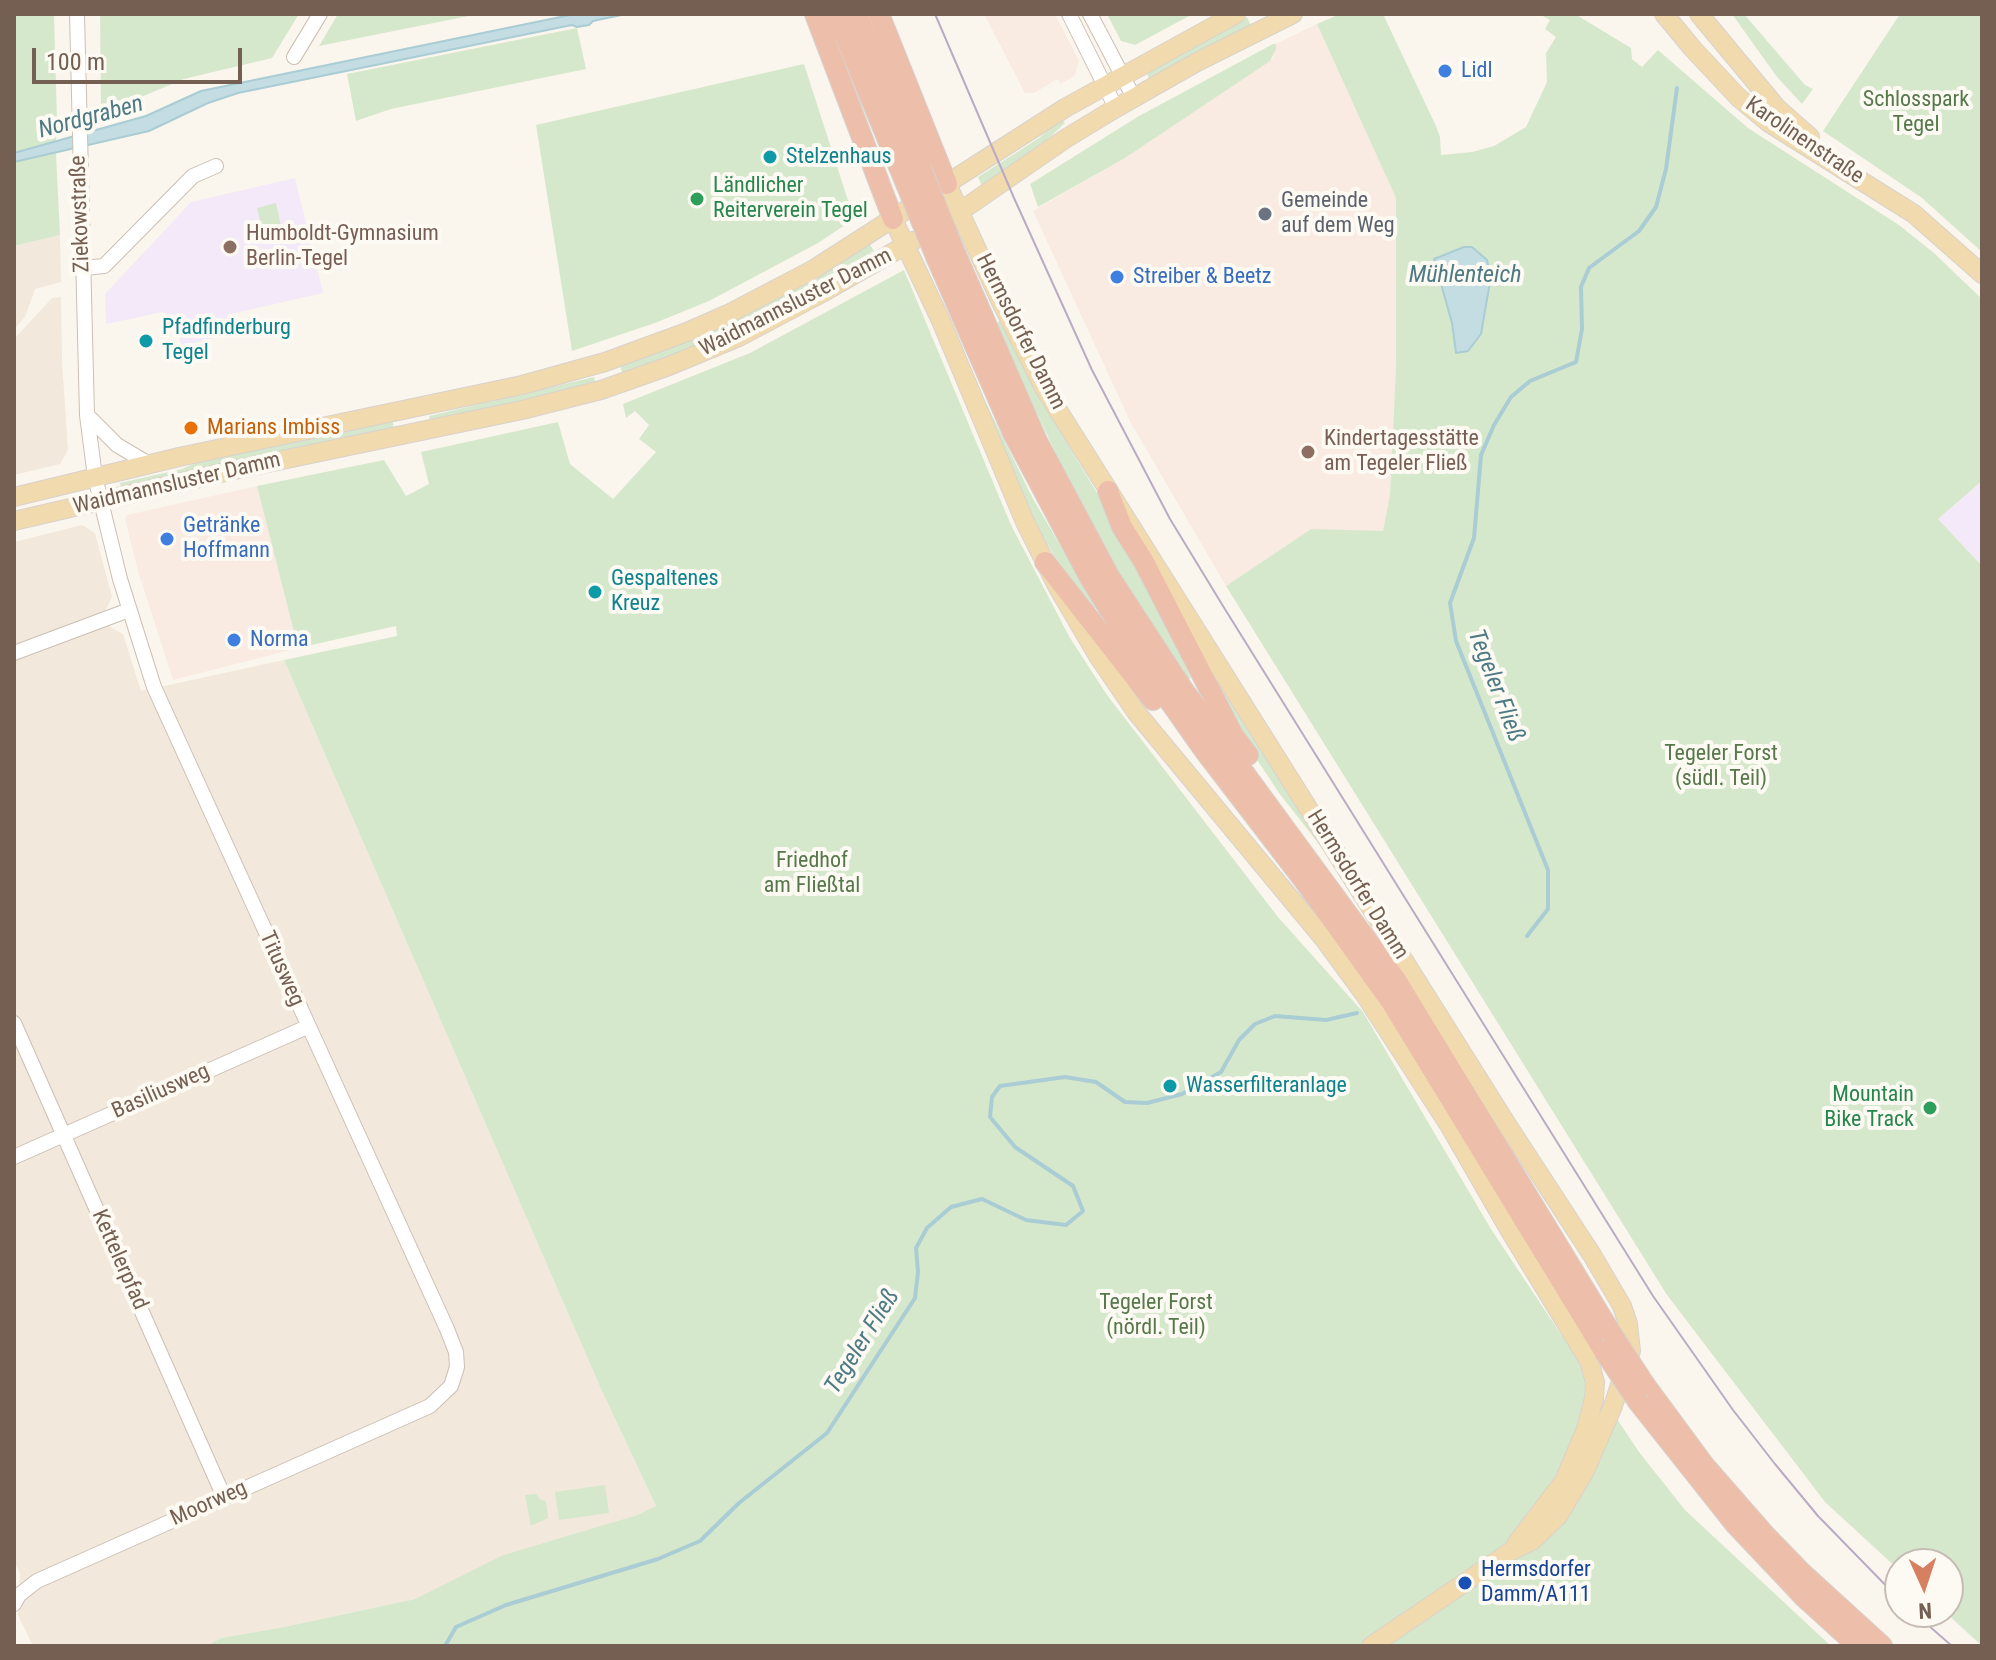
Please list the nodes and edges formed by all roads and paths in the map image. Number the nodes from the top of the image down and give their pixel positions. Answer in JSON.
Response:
{"nodes":[{"id":1,"x":77,"y":14,"type":"edge"},
{"id":2,"x":320,"y":14,"type":"edge"},
{"id":3,"x":815,"y":14,"type":"edge"},
{"id":4,"x":836,"y":14,"type":"edge"},
{"id":5,"x":857,"y":14,"type":"edge"},
{"id":6,"x":879,"y":14,"type":"edge"},
{"id":7,"x":1069,"y":14,"type":"edge"},
{"id":8,"x":1090,"y":14,"type":"edge"},
{"id":9,"x":1236,"y":14,"type":"edge"},
{"id":10,"x":1293,"y":14,"type":"edge"},
{"id":11,"x":1699,"y":14,"type":"edge"},
{"id":12,"x":1670,"y":21,"type":"edge"},
{"id":13,"x":294,"y":57,"type":"dead end"},
{"id":14,"x":1122,"y":75,"type":"junction"},
{"id":15,"x":1105,"y":85,"type":"junction"},
{"id":16,"x":1134,"y":98,"type":"junction"},
{"id":17,"x":1116,"y":108,"type":"junction"},
{"id":18,"x":216,"y":166,"type":"dead end"},
{"id":19,"x":912,"y":174,"type":"junction"},
{"id":20,"x":947,"y":184,"type":"junction"},
{"id":21,"x":1882,"y":193,"type":"junction"},
{"id":22,"x":960,"y":212,"type":"junction"},
{"id":23,"x":893,"y":219,"type":"junction"},
{"id":24,"x":906,"y":246,"type":"junction"},
{"id":25,"x":945,"y":253,"type":"junction"},
{"id":26,"x":83,"y":268,"type":"junction"},
{"id":27,"x":1982,"y":274,"type":"edge"},
{"id":28,"x":87,"y":415,"type":"junction"},
{"id":29,"x":149,"y":464,"type":"junction"},
{"id":30,"x":95,"y":477,"type":"junction"},
{"id":31,"x":1108,"y":491,"type":"junction"},
{"id":32,"x":14,"y":497,"type":"edge"},
{"id":33,"x":100,"y":501,"type":"junction"},
{"id":34,"x":14,"y":521,"type":"edge"},
{"id":35,"x":1045,"y":562,"type":"junction"},
{"id":36,"x":129,"y":610,"type":"junction"},
{"id":37,"x":14,"y":653,"type":"edge"},
{"id":38,"x":1271,"y":837,"type":"junction"},
{"id":39,"x":1373,"y":946,"type":"junction"},
{"id":40,"x":14,"y":1023,"type":"edge"},
{"id":41,"x":307,"y":1027,"type":"junction"},
{"id":42,"x":63,"y":1135,"type":"junction"},
{"id":43,"x":14,"y":1157,"type":"edge"},
{"id":44,"x":1608,"y":1342,"type":"junction"},
{"id":45,"x":1642,"y":1394,"type":"junction"},
{"id":46,"x":413,"y":1415,"type":"joint"},
{"id":47,"x":224,"y":1497,"type":"junction"},
{"id":48,"x":1513,"y":1550,"type":"junction"},
{"id":49,"x":16,"y":1594,"type":"edge"},
{"id":50,"x":1371,"y":1646,"type":"edge"},
{"id":51,"x":1858,"y":1646,"type":"edge"},
{"id":52,"x":1882,"y":1646,"type":"edge"}],
"edges":[{"from":1,"to":26,"type":"street","name":"Ziekowstraße"},
{"from":2,"to":13,"type":"street"},
{"from":3,"to":23,"type":"highway"},
{"from":4,"to":19,"type":"highway"},
{"from":5,"to":19,"type":"highway"},
{"from":6,"to":20,"type":"highway"},
{"from":7,"to":15,"type":"street"},
{"from":8,"to":14,"type":"street"},
{"from":9,"to":14,"type":"main road","name":"Waidmannsluster Damm"},
{"from":10,"to":16,"type":"main road","name":"Waidmannsluster Damm"},
{"from":11,"to":21,"type":"main road","name":"Karolinenstraße"},
{"from":12,"to":21,"type":"main road","name":"Karolinenstraße"},
{"from":14,"to":15,"type":"main road","name":"Waidmannsluster Damm"},
{"from":14,"to":16,"type":"street"},
{"from":15,"to":17,"type":"street"},
{"from":15,"to":20,"type":"main road","name":"Waidmannsluster Damm"},
{"from":16,"to":17,"type":"main road","name":"Waidmannsluster Damm"},
{"from":17,"to":22,"type":"main road","name":"Waidmannsluster Damm"},
{"from":18,"to":26,"type":"street"},
{"from":19,"to":25,"type":"highway","bridge":true},
{"from":20,"to":22,"type":"main road","name":"Hermsdorfer Damm"},
{"from":20,"to":23,"type":"main road","name":"Waidmannsluster Damm"},
{"from":21,"to":27,"type":"main road","name":"Karolinenstraße"},
{"from":22,"to":24,"type":"main road","name":"Waidmannsluster Damm"},
{"from":22,"to":31,"type":"main road","name":"Hermsdorfer Damm"},
{"from":23,"to":24,"type":"main road","name":"Hermsdorfer Damm"},
{"from":23,"to":29,"type":"main road","name":"Waidmannsluster Damm"},
{"from":24,"to":33,"type":"main road","name":"Waidmannsluster Damm"},
{"from":24,"to":35,"type":"main road","name":"Hermsdorfer Damm"},
{"from":25,"to":38,"type":"highway"},
{"from":25,"to":39,"type":"highway"},
{"from":26,"to":28,"type":"street","name":"Ziekowstraße"},
{"from":28,"to":29,"type":"street"},
{"from":28,"to":30,"type":"street","name":"Ziekowstraße"},
{"from":29,"to":30,"type":"main road","name":"Waidmannsluster Damm"},
{"from":30,"to":32,"type":"main road","name":"Waidmannsluster Damm"},
{"from":30,"to":33,"type":"street","name":"Ziekowstraße"},
{"from":31,"to":39,"type":"highway"},
{"from":31,"to":48,"type":"main road","name":"Hermsdorfer Damm"},
{"from":33,"to":34,"type":"main road","name":"Waidmannsluster Damm"},
{"from":33,"to":36,"type":"street","name":"Titusweg"},
{"from":35,"to":38,"type":"highway"},
{"from":35,"to":48,"type":"main road","name":"Hermsdorfer Damm"},
{"from":36,"to":37,"type":"street"},
{"from":36,"to":41,"type":"street","name":"Titusweg"},
{"from":38,"to":44,"type":"highway"},
{"from":39,"to":44,"type":"highway"},
{"from":40,"to":42,"type":"street","name":"Kettelerpfad"},
{"from":41,"to":42,"type":"street","name":"Basiliusweg"},
{"from":41,"to":46,"type":"street","name":"Titusweg"},
{"from":42,"to":43,"type":"street","name":"Basiliusweg"},
{"from":42,"to":47,"type":"street","name":"Kettelerpfad"},
{"from":44,"to":45,"type":"highway","bridge":true},
{"from":45,"to":51,"type":"highway"},
{"from":45,"to":52,"type":"highway"},
{"from":46,"to":47,"type":"street","name":"Moorweg"},
{"from":47,"to":49,"type":"street","name":"Moorweg"},
{"from":48,"to":50,"type":"main road","name":"Hermsdorfer Damm"}]}
